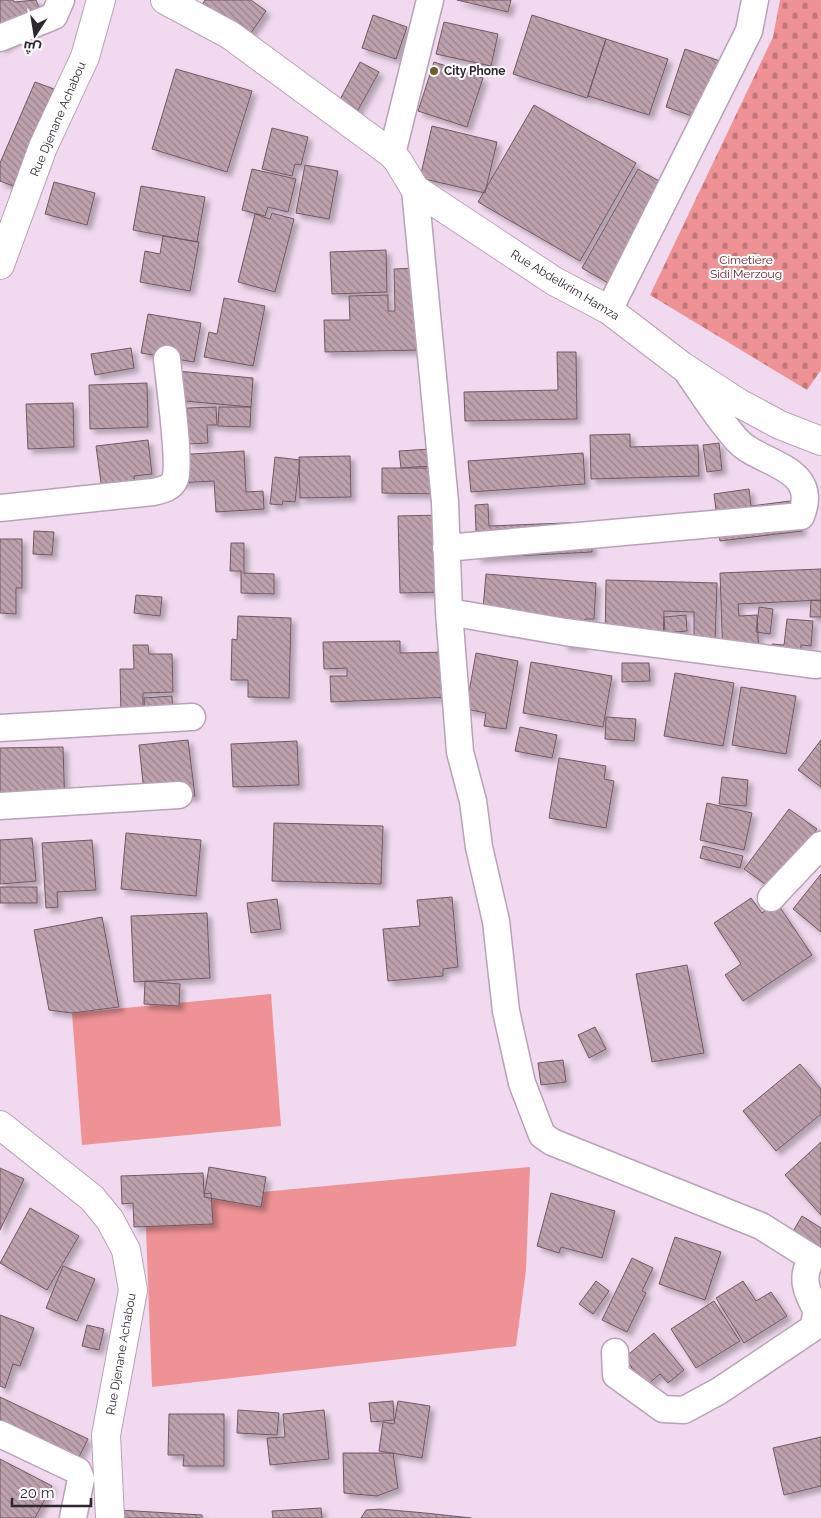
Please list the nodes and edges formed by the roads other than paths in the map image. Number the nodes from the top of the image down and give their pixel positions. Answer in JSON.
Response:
{"nodes":[{"id":1,"x":61,"y":0,"type":"edge"},
{"id":2,"x":101,"y":0,"type":"edge"},
{"id":3,"x":164,"y":0,"type":"edge"},
{"id":4,"x":430,"y":0,"type":"edge"},
{"id":5,"x":755,"y":0,"type":"edge"},
{"id":6,"x":0,"y":38,"type":"edge"},
{"id":7,"x":395,"y":158,"type":"junction"},
{"id":8,"x":415,"y":189,"type":"junction"},
{"id":9,"x":0,"y":264,"type":"edge"},
{"id":10,"x":609,"y":310,"type":"junction"},
{"id":11,"x":167,"y":359,"type":"dead end"},
{"id":12,"x":682,"y":366,"type":"junction"},
{"id":13,"x":821,"y":441,"type":"edge"},
{"id":14,"x":0,"y":508,"type":"edge"},
{"id":15,"x":446,"y":548,"type":"junction"},
{"id":16,"x":449,"y":612,"type":"junction"},
{"id":17,"x":816,"y":665,"type":"dead end"},
{"id":18,"x":192,"y":717,"type":"dead end"},
{"id":19,"x":0,"y":728,"type":"edge"},
{"id":20,"x":179,"y":795,"type":"dead end"},
{"id":21,"x":0,"y":806,"type":"edge"},
{"id":22,"x":821,"y":845,"type":"edge"},
{"id":23,"x":771,"y":898,"type":"dead end"},
{"id":24,"x":0,"y":1125,"type":"edge"},
{"id":25,"x":817,"y":1255,"type":"edge"},
{"id":26,"x":615,"y":1352,"type":"dead end"},
{"id":27,"x":0,"y":1434,"type":"edge"},
{"id":28,"x":73,"y":1518,"type":"edge"},
{"id":29,"x":110,"y":1518,"type":"edge"}],
"edges":[{"from":1,"to":6,"type":"street"},
{"from":2,"to":9,"type":"street","name":"Rue Djenane Achabou"},
{"from":3,"to":7,"type":"street"},
{"from":4,"to":7,"type":"street"},
{"from":5,"to":10,"type":"street"},
{"from":7,"to":8,"type":"street","name":"Rue Abdelkrim Hamza"},
{"from":8,"to":10,"type":"street","name":"Rue Abdelkrim Hamza"},
{"from":8,"to":15,"type":"street"},
{"from":10,"to":12,"type":"street","name":"Rue Abdelkrim Hamza"},
{"from":11,"to":14,"type":"street"},
{"from":12,"to":13,"type":"street","name":"Rue Abdelkrim Hamza"},
{"from":12,"to":15,"type":"street"},
{"from":15,"to":16,"type":"street"},
{"from":16,"to":17,"type":"street"},
{"from":16,"to":25,"type":"street"},
{"from":18,"to":19,"type":"street"},
{"from":20,"to":21,"type":"street"},
{"from":22,"to":23,"type":"street"},
{"from":24,"to":29,"type":"street","name":"Rue Djenane Achabou"},
{"from":25,"to":26,"type":"street"},
{"from":27,"to":28,"type":"street"}]}
